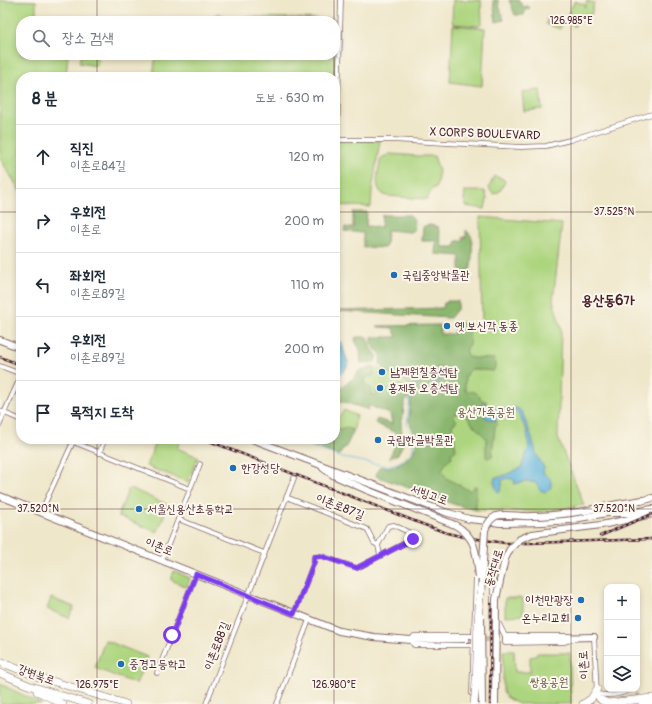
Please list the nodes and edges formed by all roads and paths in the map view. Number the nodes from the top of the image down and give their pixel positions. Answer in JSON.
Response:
{"nodes":[{"id":1,"x":341,"y":0,"type":"edge"},
{"id":2,"x":340,"y":35,"type":"edge"},
{"id":3,"x":339,"y":60,"type":"edge"},
{"id":4,"x":339,"y":72,"type":"edge"},
{"id":5,"x":652,"y":114,"type":"edge"},
{"id":6,"x":340,"y":140,"type":"edge"},
{"id":7,"x":0,"y":340,"type":"edge"},
{"id":8,"x":16,"y":346,"type":"edge"},
{"id":9,"x":0,"y":366,"type":"edge"},
{"id":10,"x":16,"y":373,"type":"edge"},
{"id":11,"x":16,"y":385,"type":"edge"},
{"id":12,"x":2,"y":412,"type":"edge"},
{"id":13,"x":16,"y":418,"type":"edge"},
{"id":14,"x":0,"y":424,"type":"edge"},
{"id":15,"x":72,"y":444,"type":"edge"},
{"id":16,"x":78,"y":444,"type":"edge"},
{"id":17,"x":103,"y":444,"type":"edge"},
{"id":18,"x":265,"y":444,"type":"edge"},
{"id":19,"x":99,"y":453,"type":"junction"},
{"id":20,"x":200,"y":464,"type":"dead end"},
{"id":21,"x":317,"y":464,"type":"junction"},
{"id":22,"x":294,"y":478,"type":"dead end"},
{"id":23,"x":190,"y":489,"type":"junction"},
{"id":24,"x":0,"y":496,"type":"edge"},
{"id":25,"x":286,"y":497,"type":"junction"},
{"id":26,"x":652,"y":498,"type":"edge"},
{"id":27,"x":643,"y":500,"type":"junction"},
{"id":28,"x":652,"y":510,"type":"edge"},
{"id":29,"x":41,"y":512,"type":"junction"},
{"id":30,"x":607,"y":513,"type":"junction"},
{"id":31,"x":652,"y":514,"type":"edge"},
{"id":32,"x":178,"y":519,"type":"junction"},
{"id":33,"x":378,"y":545,"type":"junction"},
{"id":34,"x":264,"y":553,"type":"junction"},
{"id":35,"x":380,"y":555,"type":"junction"},
{"id":36,"x":162,"y":560,"type":"junction"},
{"id":37,"x":196,"y":574,"type":"junction"},
{"id":38,"x":481,"y":590,"type":"junction"},
{"id":39,"x":248,"y":595,"type":"junction"},
{"id":40,"x":294,"y":614,"type":"junction"},
{"id":41,"x":309,"y":620,"type":"junction"},
{"id":42,"x":473,"y":636,"type":"junction"},
{"id":43,"x":594,"y":637,"type":"joint"},
{"id":44,"x":507,"y":638,"type":"joint"},
{"id":45,"x":411,"y":640,"type":"junction"},
{"id":46,"x":466,"y":640,"type":"tunnel mouth"},
{"id":47,"x":473,"y":644,"type":"junction"},
{"id":48,"x":0,"y":662,"type":"edge"},
{"id":49,"x":0,"y":673,"type":"edge"},
{"id":50,"x":157,"y":673,"type":"dead end"},
{"id":51,"x":28,"y":685,"type":"junction"},
{"id":52,"x":626,"y":692,"type":"edge"},
{"id":53,"x":652,"y":694,"type":"edge"},
{"id":54,"x":598,"y":695,"type":"junction"},
{"id":55,"x":652,"y":698,"type":"edge"},
{"id":56,"x":652,"y":703,"type":"edge"},
{"id":57,"x":63,"y":704,"type":"edge"},
{"id":58,"x":88,"y":704,"type":"edge"},
{"id":59,"x":126,"y":704,"type":"edge"},
{"id":60,"x":206,"y":704,"type":"edge"},
{"id":61,"x":277,"y":704,"type":"edge"},
{"id":62,"x":472,"y":704,"type":"edge"},
{"id":63,"x":482,"y":704,"type":"edge"},
{"id":64,"x":494,"y":704,"type":"edge"},
{"id":65,"x":583,"y":704,"type":"edge"},
{"id":66,"x":642,"y":704,"type":"edge"}],
"edges":[{"from":1,"to":2,"type":"street","name":"X CORPS BOULEVARD"},
{"from":3,"to":4,"type":"street","name":"X CORPS BOULEVARD"},
{"from":5,"to":6,"type":"street","name":"X CORPS BOULEVARD"},
{"from":7,"to":8,"type":"main road"},
{"from":9,"to":10,"type":"street"},
{"from":11,"to":12,"type":"street"},
{"from":12,"to":13,"type":"street"},
{"from":12,"to":14,"type":"street"},
{"from":15,"to":29,"type":"street"},
{"from":16,"to":19,"type":"street"},
{"from":17,"to":19,"type":"street"},
{"from":18,"to":21,"type":"main road","name":"서빙고로"},
{"from":19,"to":23,"type":"street"},
{"from":20,"to":23,"type":"street"},
{"from":21,"to":30,"type":"main road","name":"서빙고로"},
{"from":21,"to":38,"type":"main road","bridge":true},
{"from":22,"to":25,"type":"street"},
{"from":23,"to":32,"type":"street"},
{"from":24,"to":29,"type":"main road","name":"이촌로"},
{"from":25,"to":33,"type":"street","name":"이촌로87길"},
{"from":25,"to":34,"type":"street"},
{"from":26,"to":27,"type":"main road","name":"서빙고로"},
{"from":27,"to":30,"type":"main road","name":"서빙고로"},
{"from":27,"to":38,"type":"main road","bridge":true},
{"from":28,"to":30,"type":"main road","name":"서빙고로"},
{"from":29,"to":36,"type":"main road","name":"이촌로"},
{"from":31,"to":64,"type":"main road","name":"동작대로","bridge":true},
{"from":32,"to":34,"type":"street"},
{"from":32,"to":36,"type":"street"},
{"from":33,"to":35,"type":"street"},
{"from":33,"to":35,"type":"street"},
{"from":34,"to":39,"type":"street"},
{"from":35,"to":40,"type":"street"},
{"from":36,"to":37,"type":"main road","name":"이촌로"},
{"from":37,"to":39,"type":"main road","name":"이촌로"},
{"from":37,"to":50,"type":"street"},
{"from":38,"to":62,"type":"highway","bridge":true},
{"from":38,"to":63,"type":"main road","name":"동작대로","bridge":true},
{"from":39,"to":40,"type":"main road","name":"이촌로"},
{"from":39,"to":60,"type":"street","name":"이촌로88길"},
{"from":40,"to":41,"type":"main road","name":"이촌로"},
{"from":41,"to":45,"type":"main road","name":"이촌로"},
{"from":41,"to":61,"type":"street"},
{"from":42,"to":44,"type":"street"},
{"from":42,"to":45,"type":"street","name":"이촌로"},
{"from":42,"to":47,"type":"street"},
{"from":43,"to":44,"type":"main road","name":"이촌로"},
{"from":43,"to":54,"type":"street","name":"이촌로"},
{"from":45,"to":46,"type":"main road","name":"이촌로"},
{"from":45,"to":47,"type":"street","name":"이촌로"},
{"from":47,"to":62,"type":"street"},
{"from":48,"to":59,"type":"highway","name":"강변북로"},
{"from":49,"to":51,"type":"highway","name":"강변북로"},
{"from":51,"to":57,"type":"highway"},
{"from":51,"to":58,"type":"highway","name":"강변북로"},
{"from":52,"to":54,"type":"street"},
{"from":53,"to":54,"type":"street"},
{"from":54,"to":55,"type":"highway"},
{"from":54,"to":65,"type":"highway"},
{"from":56,"to":66,"type":"highway"}]}
